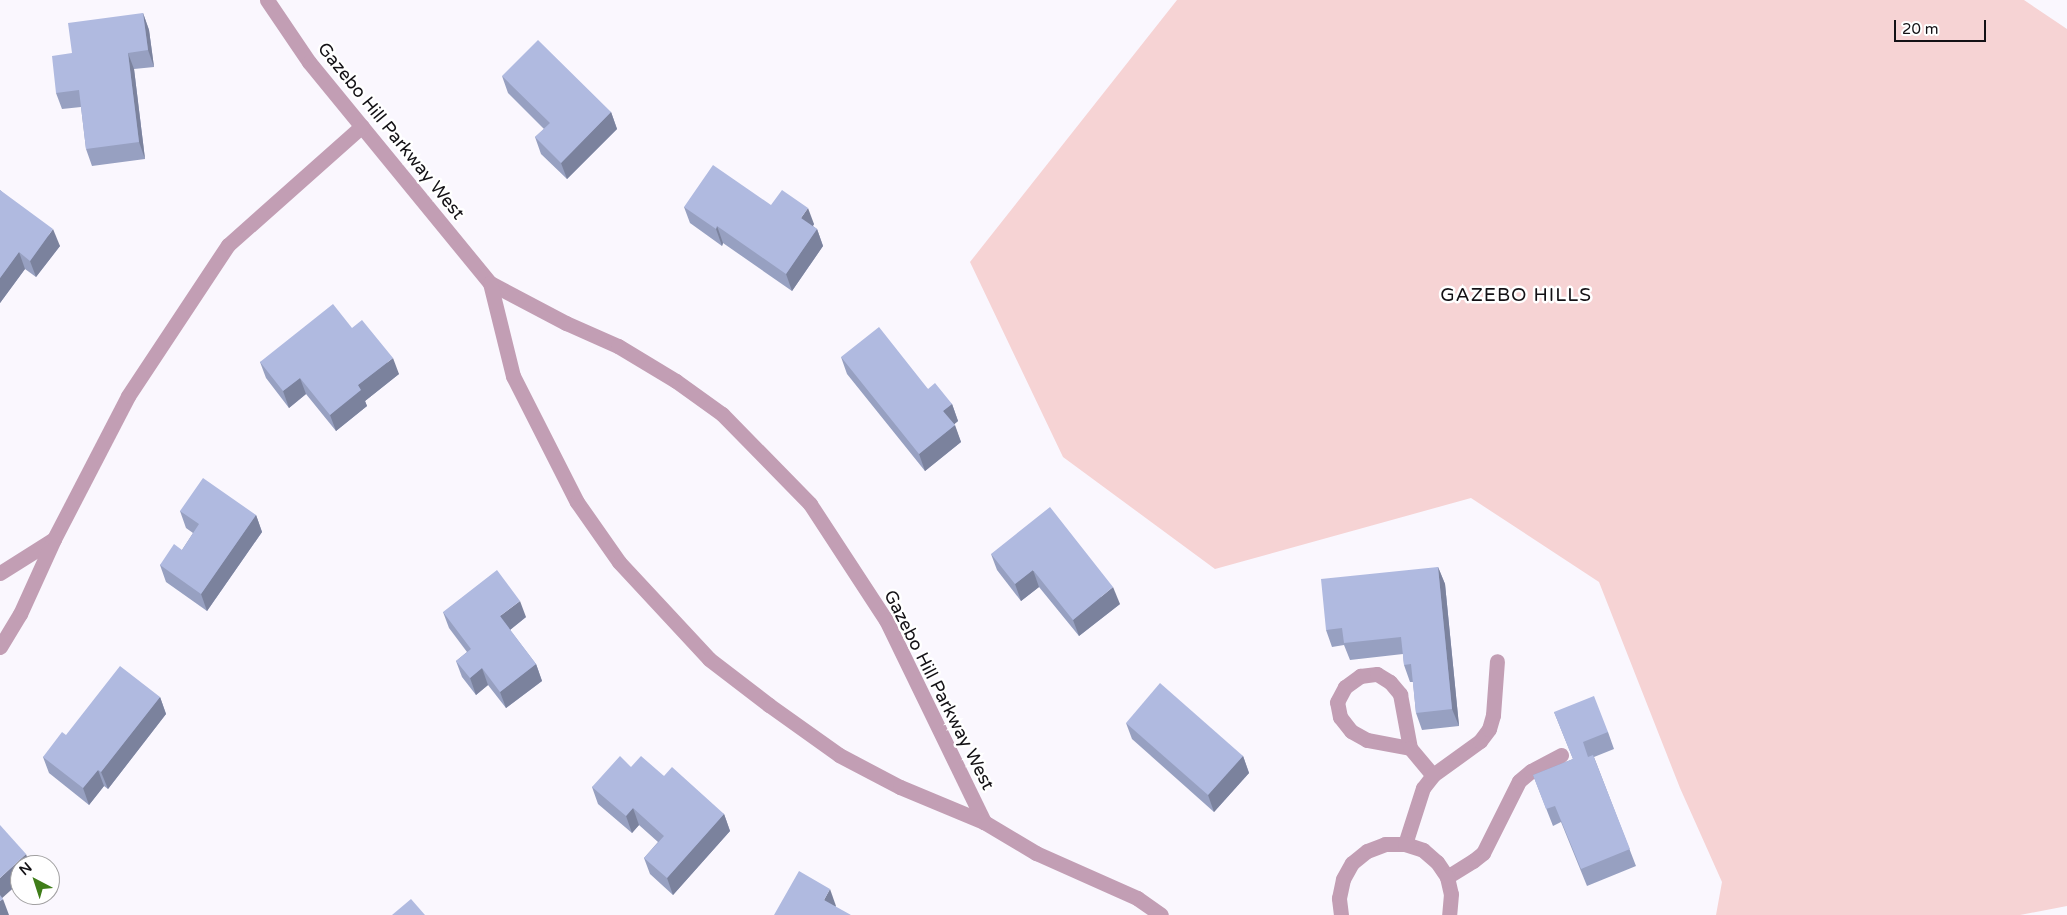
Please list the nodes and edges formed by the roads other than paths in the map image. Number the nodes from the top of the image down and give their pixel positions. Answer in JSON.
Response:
{"nodes":[{"id":1,"x":267,"y":0,"type":"edge"},
{"id":2,"x":362,"y":126,"type":"junction"},
{"id":3,"x":490,"y":283,"type":"junction"},
{"id":4,"x":54,"y":539,"type":"junction"},
{"id":5,"x":0,"y":573,"type":"edge"},
{"id":6,"x":0,"y":647,"type":"edge"},
{"id":7,"x":1497,"y":661,"type":"dead end"},
{"id":8,"x":1410,"y":748,"type":"junction"},
{"id":9,"x":1562,"y":755,"type":"edge"},
{"id":10,"x":1433,"y":775,"type":"junction"},
{"id":11,"x":984,"y":822,"type":"junction"},
{"id":12,"x":1405,"y":844,"type":"junction"},
{"id":13,"x":1447,"y":877,"type":"junction"},
{"id":14,"x":1160,"y":915,"type":"edge"},
{"id":15,"x":1341,"y":915,"type":"edge"},
{"id":16,"x":1449,"y":915,"type":"edge"}],
"edges":[{"from":1,"to":2,"type":"street","name":"Gazebo Hill Parkway West"},
{"from":2,"to":3,"type":"street","name":"Gazebo Hill Parkway West"},
{"from":2,"to":4,"type":"street"},
{"from":3,"to":11,"type":"street","name":"Gazebo Hill Parkway West"},
{"from":3,"to":11,"type":"street","name":"Gazebo Hill Parkway West"},
{"from":4,"to":5,"type":"street"},
{"from":4,"to":6,"type":"street"},
{"from":7,"to":10,"type":"street"},
{"from":8,"to":8,"type":"street"},
{"from":8,"to":10,"type":"street"},
{"from":9,"to":13,"type":"street"},
{"from":10,"to":12,"type":"street"},
{"from":11,"to":14,"type":"street","name":"Gazebo Hill Parkway West"},
{"from":12,"to":13,"type":"street"},
{"from":12,"to":15,"type":"street"},
{"from":13,"to":16,"type":"street"}]}
